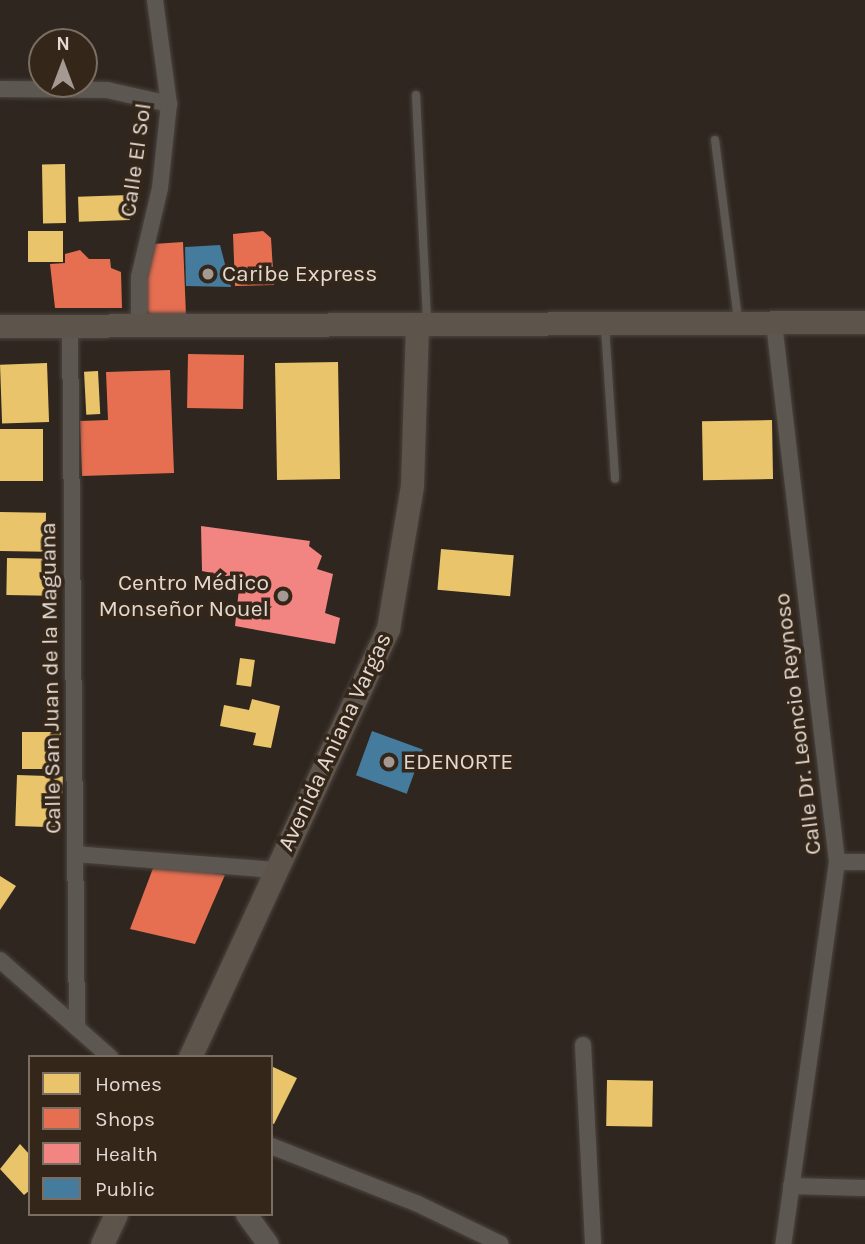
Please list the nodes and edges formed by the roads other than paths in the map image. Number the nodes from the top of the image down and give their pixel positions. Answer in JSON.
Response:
{"nodes":[{"id":1,"x":155,"y":0,"type":"edge"},
{"id":2,"x":0,"y":89,"type":"edge"},
{"id":3,"x":416,"y":95,"type":"dead end"},
{"id":4,"x":169,"y":104,"type":"junction"},
{"id":5,"x":715,"y":139,"type":"dead end"},
{"id":6,"x":865,"y":322,"type":"edge"},
{"id":7,"x":738,"y":323,"type":"junction"},
{"id":8,"x":774,"y":323,"type":"junction"},
{"id":9,"x":605,"y":324,"type":"junction"},
{"id":10,"x":0,"y":326,"type":"edge"},
{"id":11,"x":139,"y":326,"type":"junction"},
{"id":12,"x":422,"y":326,"type":"junction"},
{"id":13,"x":70,"y":327,"type":"junction"},
{"id":14,"x":615,"y":479,"type":"dead end"},
{"id":15,"x":75,"y":854,"type":"junction"},
{"id":16,"x":836,"y":862,"type":"junction"},
{"id":17,"x":865,"y":862,"type":"edge"},
{"id":18,"x":276,"y":870,"type":"junction"},
{"id":19,"x":0,"y":960,"type":"edge"},
{"id":20,"x":77,"y":1028,"type":"junction"},
{"id":21,"x":583,"y":1045,"type":"dead end"},
{"id":22,"x":108,"y":1055,"type":"edge"},
{"id":23,"x":191,"y":1055,"type":"edge"},
{"id":24,"x":273,"y":1147,"type":"edge"},
{"id":25,"x":791,"y":1186,"type":"junction"},
{"id":26,"x":865,"y":1188,"type":"edge"},
{"id":27,"x":115,"y":1216,"type":"edge"},
{"id":28,"x":247,"y":1216,"type":"edge"},
{"id":29,"x":102,"y":1244,"type":"edge"},
{"id":30,"x":268,"y":1244,"type":"edge"},
{"id":31,"x":501,"y":1244,"type":"edge"},
{"id":32,"x":593,"y":1244,"type":"edge"},
{"id":33,"x":783,"y":1244,"type":"edge"}],
"edges":[{"from":1,"to":4,"type":"street","name":"Calle El Sol"},
{"from":2,"to":4,"type":"street"},
{"from":3,"to":12,"type":"lane"},
{"from":4,"to":11,"type":"street","name":"Calle El Sol"},
{"from":5,"to":7,"type":"lane"},
{"from":6,"to":8,"type":"main road"},
{"from":7,"to":8,"type":"main road"},
{"from":7,"to":9,"type":"main road"},
{"from":8,"to":16,"type":"street","name":"Calle Dr. Leoncio Reynoso"},
{"from":9,"to":12,"type":"main road"},
{"from":9,"to":14,"type":"lane"},
{"from":10,"to":13,"type":"main road"},
{"from":11,"to":12,"type":"main road"},
{"from":11,"to":13,"type":"main road"},
{"from":12,"to":18,"type":"main road","name":"Avenida Aniana Vargas"},
{"from":13,"to":15,"type":"street","name":"Calle San Juan de la Maguana"},
{"from":15,"to":18,"type":"street"},
{"from":15,"to":20,"type":"street","name":"Calle San Juan de la Maguana"},
{"from":16,"to":17,"type":"street"},
{"from":16,"to":25,"type":"street","name":"Calle Dr. Leoncio Reynoso"},
{"from":18,"to":23,"type":"main road","name":"Avenida Aniana Vargas"},
{"from":19,"to":20,"type":"street"},
{"from":20,"to":22,"type":"street"},
{"from":21,"to":32,"type":"street"},
{"from":24,"to":31,"type":"street"},
{"from":25,"to":26,"type":"street"},
{"from":25,"to":33,"type":"street","name":"Calle Dr. Leoncio Reynoso"},
{"from":27,"to":29,"type":"main road"},
{"from":28,"to":30,"type":"street"}]}
